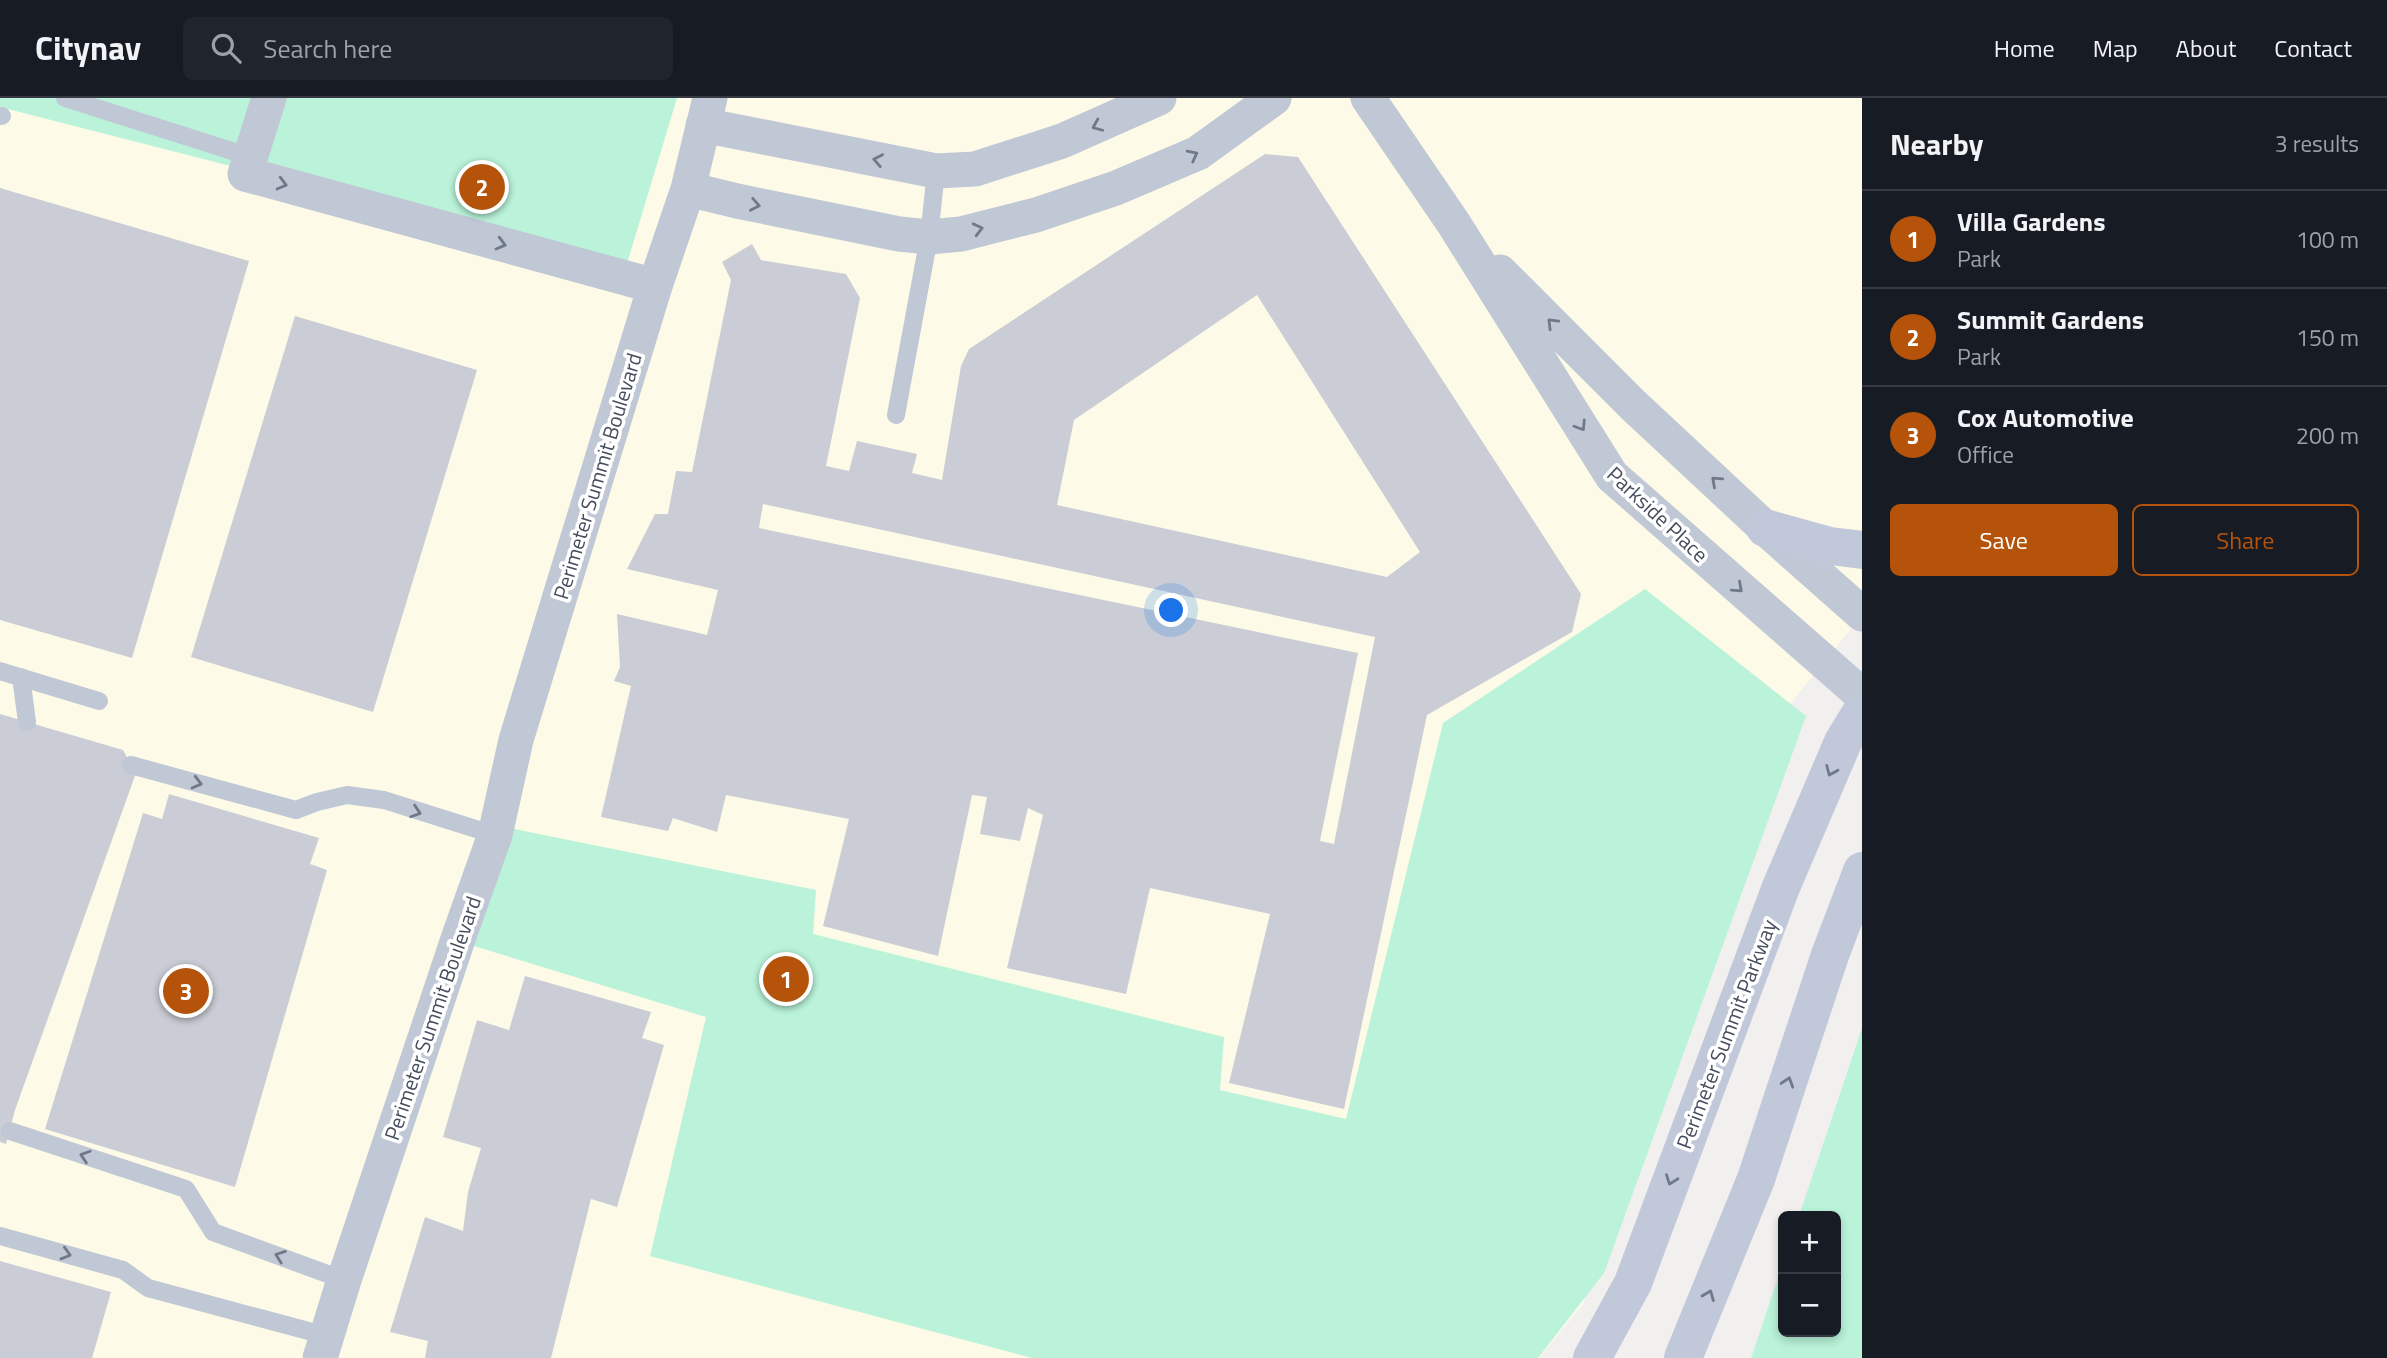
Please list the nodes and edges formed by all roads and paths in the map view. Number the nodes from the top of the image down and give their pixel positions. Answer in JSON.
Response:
{"nodes":[{"id":1,"x":65,"y":98,"type":"edge"},
{"id":2,"x":269,"y":98,"type":"edge"},
{"id":3,"x":1159,"y":98,"type":"edge"},
{"id":4,"x":1274,"y":98,"type":"edge"},
{"id":5,"x":1368,"y":98,"type":"edge"},
{"id":6,"x":707,"y":111,"type":"edge"},
{"id":7,"x":251,"y":157,"type":"junction"},
{"id":8,"x":936,"y":171,"type":"junction"},
{"id":9,"x":688,"y":189,"type":"junction"},
{"id":10,"x":1454,"y":224,"type":"junction"},
{"id":11,"x":929,"y":237,"type":"junction"},
{"id":12,"x":655,"y":286,"type":"junction"},
{"id":13,"x":896,"y":415,"type":"dead end"},
{"id":14,"x":1765,"y":528,"type":"junction"},
{"id":15,"x":1862,"y":550,"type":"edge"},
{"id":16,"x":1862,"y":614,"type":"edge"},
{"id":17,"x":0,"y":671,"type":"edge"},
{"id":18,"x":21,"y":677,"type":"junction"},
{"id":19,"x":1862,"y":695,"type":"edge"},
{"id":20,"x":99,"y":701,"type":"dead end"},
{"id":21,"x":1862,"y":711,"type":"edge"},
{"id":22,"x":27,"y":722,"type":"dead end"},
{"id":23,"x":131,"y":765,"type":"dead end"},
{"id":24,"x":495,"y":835,"type":"junction"},
{"id":25,"x":1862,"y":871,"type":"edge"},
{"id":26,"x":10,"y":1131,"type":"dead end"},
{"id":27,"x":0,"y":1236,"type":"edge"},
{"id":28,"x":344,"y":1280,"type":"junction"},
{"id":29,"x":324,"y":1347,"type":"edge"},
{"id":30,"x":1592,"y":1358,"type":"edge"},
{"id":31,"x":1683,"y":1358,"type":"edge"}],
"edges":[{"from":1,"to":7,"type":"lane"},
{"from":2,"to":7,"type":"street"},
{"from":3,"to":8,"type":"street","one_way":true},
{"from":11,"to":4,"type":"street","one_way":true},
{"from":5,"to":10,"type":"street","name":"Parkside Place"},
{"from":8,"to":6,"type":"street","one_way":true},
{"from":6,"to":9,"type":"street","name":"Perimeter Summit Boulevard"},
{"from":7,"to":12,"type":"street","one_way":true},
{"from":8,"to":11,"type":"lane"},
{"from":9,"to":11,"type":"street","one_way":true},
{"from":9,"to":12,"type":"street","name":"Perimeter Summit Boulevard"},
{"from":14,"to":10,"type":"street","name":"Parkside Place","one_way":true},
{"from":10,"to":19,"type":"street","name":"Parkside Place","one_way":true},
{"from":11,"to":13,"type":"lane"},
{"from":12,"to":24,"type":"street","name":"Perimeter Summit Boulevard"},
{"from":14,"to":15,"type":"main road"},
{"from":14,"to":16,"type":"street","name":"Parkside Place"},
{"from":17,"to":18,"type":"lane"},
{"from":18,"to":20,"type":"lane"},
{"from":18,"to":22,"type":"lane"},
{"from":21,"to":30,"type":"main road","name":"Perimeter Summit Parkway","one_way":true},
{"from":23,"to":24,"type":"lane","one_way":true},
{"from":24,"to":28,"type":"street","name":"Perimeter Summit Boulevard"},
{"from":31,"to":25,"type":"main road","one_way":true},
{"from":28,"to":26,"type":"lane","one_way":true},
{"from":27,"to":29,"type":"lane","one_way":true},
{"from":28,"to":29,"type":"street","name":"Perimeter Summit Boulevard"}]}
